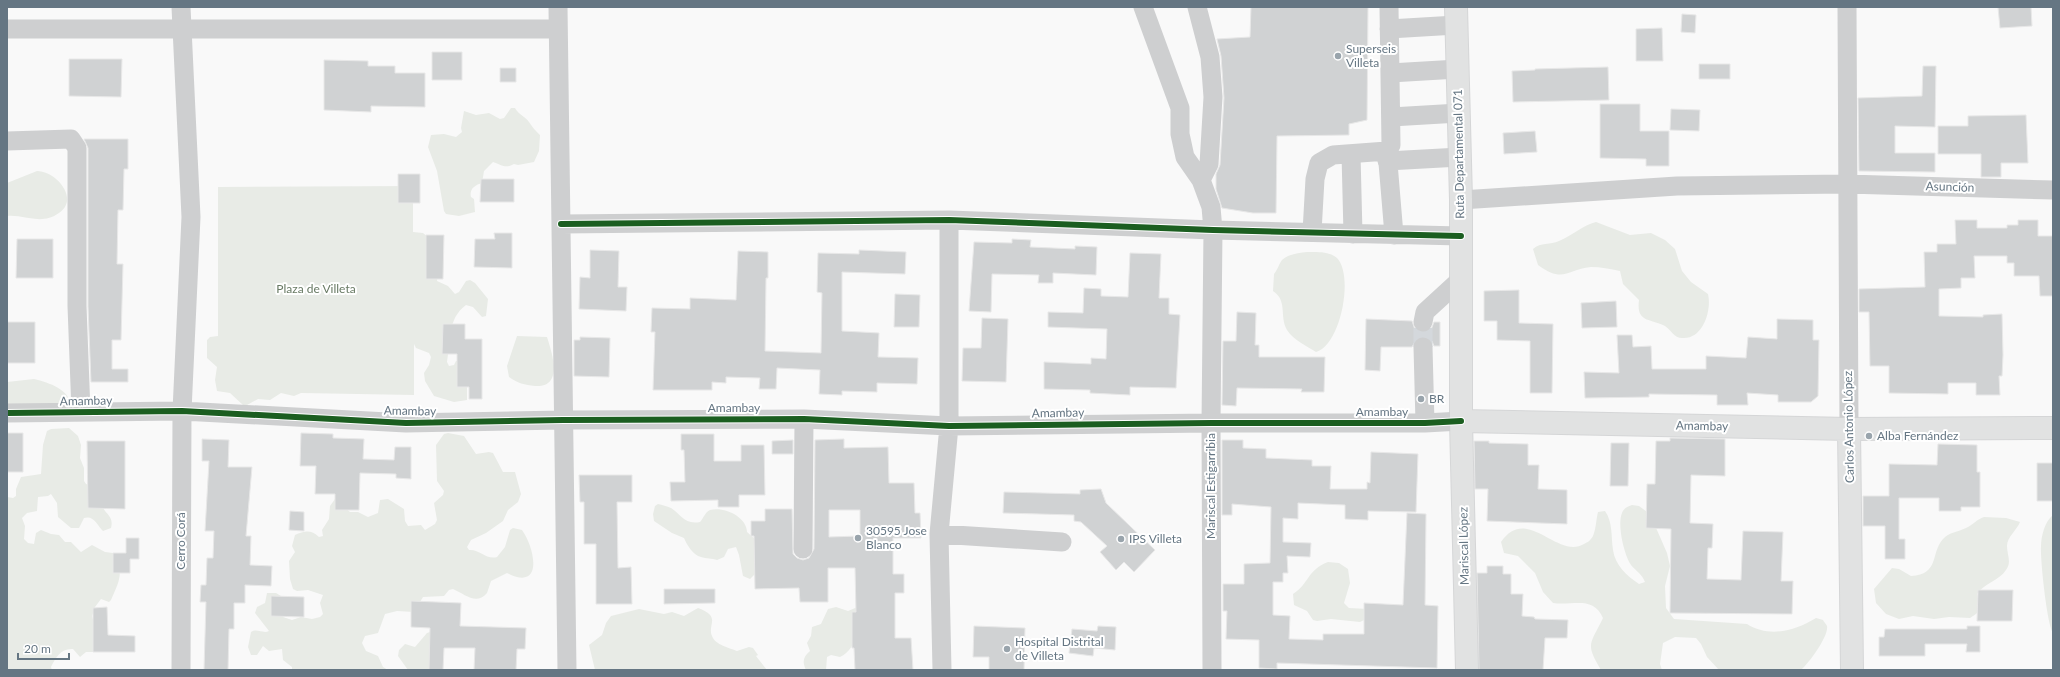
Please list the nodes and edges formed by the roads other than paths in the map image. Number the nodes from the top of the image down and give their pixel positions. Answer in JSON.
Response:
{"nodes":[{"id":1,"x":181,"y":7,"type":"edge"},
{"id":2,"x":558,"y":7,"type":"edge"},
{"id":3,"x":1143,"y":7,"type":"edge"},
{"id":4,"x":1197,"y":7,"type":"edge"},
{"id":5,"x":1389,"y":7,"type":"edge"},
{"id":6,"x":1847,"y":7,"type":"edge"},
{"id":7,"x":1456,"y":16,"type":"edge"},
{"id":8,"x":7,"y":28,"type":"edge"},
{"id":9,"x":181,"y":28,"type":"junction"},
{"id":10,"x":557,"y":29,"type":"junction"},
{"id":11,"x":1389,"y":29,"type":"junction"},
{"id":12,"x":1458,"y":69,"type":"junction"},
{"id":13,"x":1390,"y":74,"type":"junction"},
{"id":14,"x":1459,"y":113,"type":"junction"},
{"id":15,"x":1391,"y":117,"type":"junction"},
{"id":16,"x":7,"y":141,"type":"edge"},
{"id":17,"x":1351,"y":154,"type":"junction"},
{"id":18,"x":1387,"y":156,"type":"junction"},
{"id":19,"x":1460,"y":156,"type":"junction"},
{"id":20,"x":1201,"y":180,"type":"junction"},
{"id":21,"x":1847,"y":184,"type":"junction"},
{"id":22,"x":2053,"y":190,"type":"edge"},
{"id":23,"x":1461,"y":200,"type":"junction"},
{"id":24,"x":949,"y":220,"type":"junction"},
{"id":25,"x":562,"y":224,"type":"junction"},
{"id":26,"x":1213,"y":230,"type":"junction"},
{"id":27,"x":1312,"y":232,"type":"junction"},
{"id":28,"x":1353,"y":234,"type":"junction"},
{"id":29,"x":1394,"y":235,"type":"junction"},
{"id":30,"x":1461,"y":236,"type":"junction"},
{"id":31,"x":1461,"y":279,"type":"junction"},
{"id":32,"x":1423,"y":322,"type":"tunnel mouth"},
{"id":33,"x":1423,"y":347,"type":"tunnel mouth"},
{"id":34,"x":182,"y":411,"type":"junction"},
{"id":35,"x":81,"y":412,"type":"junction"},
{"id":36,"x":7,"y":413,"type":"edge"},
{"id":37,"x":804,"y":419,"type":"junction"},
{"id":38,"x":562,"y":420,"type":"junction"},
{"id":39,"x":1461,"y":421,"type":"junction"},
{"id":40,"x":1211,"y":423,"type":"junction"},
{"id":41,"x":1425,"y":423,"type":"junction"},
{"id":42,"x":948,"y":426,"type":"junction"},
{"id":43,"x":2053,"y":428,"type":"edge"},
{"id":44,"x":1849,"y":429,"type":"junction"},
{"id":45,"x":939,"y":534,"type":"junction"},
{"id":46,"x":1062,"y":542,"type":"dead end"},
{"id":47,"x":803,"y":549,"type":"dead end"},
{"id":48,"x":181,"y":670,"type":"edge"},
{"id":49,"x":567,"y":670,"type":"edge"},
{"id":50,"x":942,"y":670,"type":"edge"},
{"id":51,"x":1212,"y":670,"type":"edge"},
{"id":52,"x":1467,"y":670,"type":"edge"},
{"id":53,"x":1852,"y":670,"type":"edge"}],
"edges":[{"from":1,"to":9,"type":"street","name":"Cerro Corá"},
{"from":2,"to":10,"type":"street"},
{"from":3,"to":20,"type":"street","name":"Mariscal Estigarribia"},
{"from":4,"to":20,"type":"street"},
{"from":5,"to":11,"type":"street"},
{"from":6,"to":21,"type":"street","name":"Carlos Antonio López"},
{"from":7,"to":11,"type":"street"},
{"from":7,"to":12,"type":"main road","name":"Ruta Departamental 071"},
{"from":8,"to":9,"type":"street"},
{"from":9,"to":10,"type":"street"},
{"from":9,"to":34,"type":"street","name":"Cerro Corá"},
{"from":10,"to":25,"type":"street"},
{"from":11,"to":13,"type":"street"},
{"from":12,"to":13,"type":"street"},
{"from":12,"to":14,"type":"main road","name":"Ruta Departamental 071"},
{"from":13,"to":15,"type":"street"},
{"from":14,"to":15,"type":"street"},
{"from":14,"to":19,"type":"main road","name":"Ruta Departamental 071"},
{"from":15,"to":18,"type":"street"},
{"from":16,"to":35,"type":"street"},
{"from":17,"to":18,"type":"street"},
{"from":17,"to":27,"type":"street"},
{"from":17,"to":28,"type":"street"},
{"from":18,"to":19,"type":"street"},
{"from":18,"to":29,"type":"street"},
{"from":19,"to":23,"type":"main road","name":"Ruta Departamental 071"},
{"from":20,"to":26,"type":"street","name":"Mariscal Estigarribia"},
{"from":21,"to":22,"type":"street","name":"Asunción"},
{"from":21,"to":23,"type":"street","name":"Asunción"},
{"from":21,"to":44,"type":"street","name":"Carlos Antonio López"},
{"from":23,"to":30,"type":"main road","name":"Ruta Departamental 071"},
{"from":24,"to":25,"type":"street"},
{"from":24,"to":26,"type":"street"},
{"from":24,"to":42,"type":"street"},
{"from":25,"to":38,"type":"street"},
{"from":26,"to":27,"type":"street"},
{"from":26,"to":40,"type":"street","name":"Mariscal Estigarribia"},
{"from":27,"to":28,"type":"street"},
{"from":28,"to":29,"type":"street"},
{"from":29,"to":30,"type":"street"},
{"from":30,"to":31,"type":"main road","name":"Ruta Departamental 071"},
{"from":31,"to":32,"type":"street"},
{"from":31,"to":39,"type":"main road","name":"Ruta Departamental 071"},
{"from":33,"to":41,"type":"street"},
{"from":34,"to":35,"type":"street","name":"Amambay"},
{"from":34,"to":38,"type":"street","name":"Amambay"},
{"from":34,"to":48,"type":"street","name":"Cerro Corá"},
{"from":35,"to":36,"type":"street","name":"Amambay"},
{"from":37,"to":38,"type":"street","name":"Amambay"},
{"from":37,"to":42,"type":"street","name":"Amambay"},
{"from":37,"to":47,"type":"street"},
{"from":38,"to":49,"type":"street"},
{"from":39,"to":41,"type":"street","name":"Amambay"},
{"from":39,"to":44,"type":"main road","name":"Amambay"},
{"from":39,"to":52,"type":"main road","name":"Mariscal López"},
{"from":40,"to":41,"type":"street","name":"Amambay"},
{"from":40,"to":42,"type":"street","name":"Amambay"},
{"from":40,"to":51,"type":"street","name":"Mariscal Estigarribia"},
{"from":42,"to":45,"type":"street"},
{"from":43,"to":44,"type":"main road","name":"Amambay"},
{"from":44,"to":53,"type":"main road","name":"Carlos Antonio López"},
{"from":45,"to":46,"type":"street"},
{"from":45,"to":50,"type":"street"}]}
